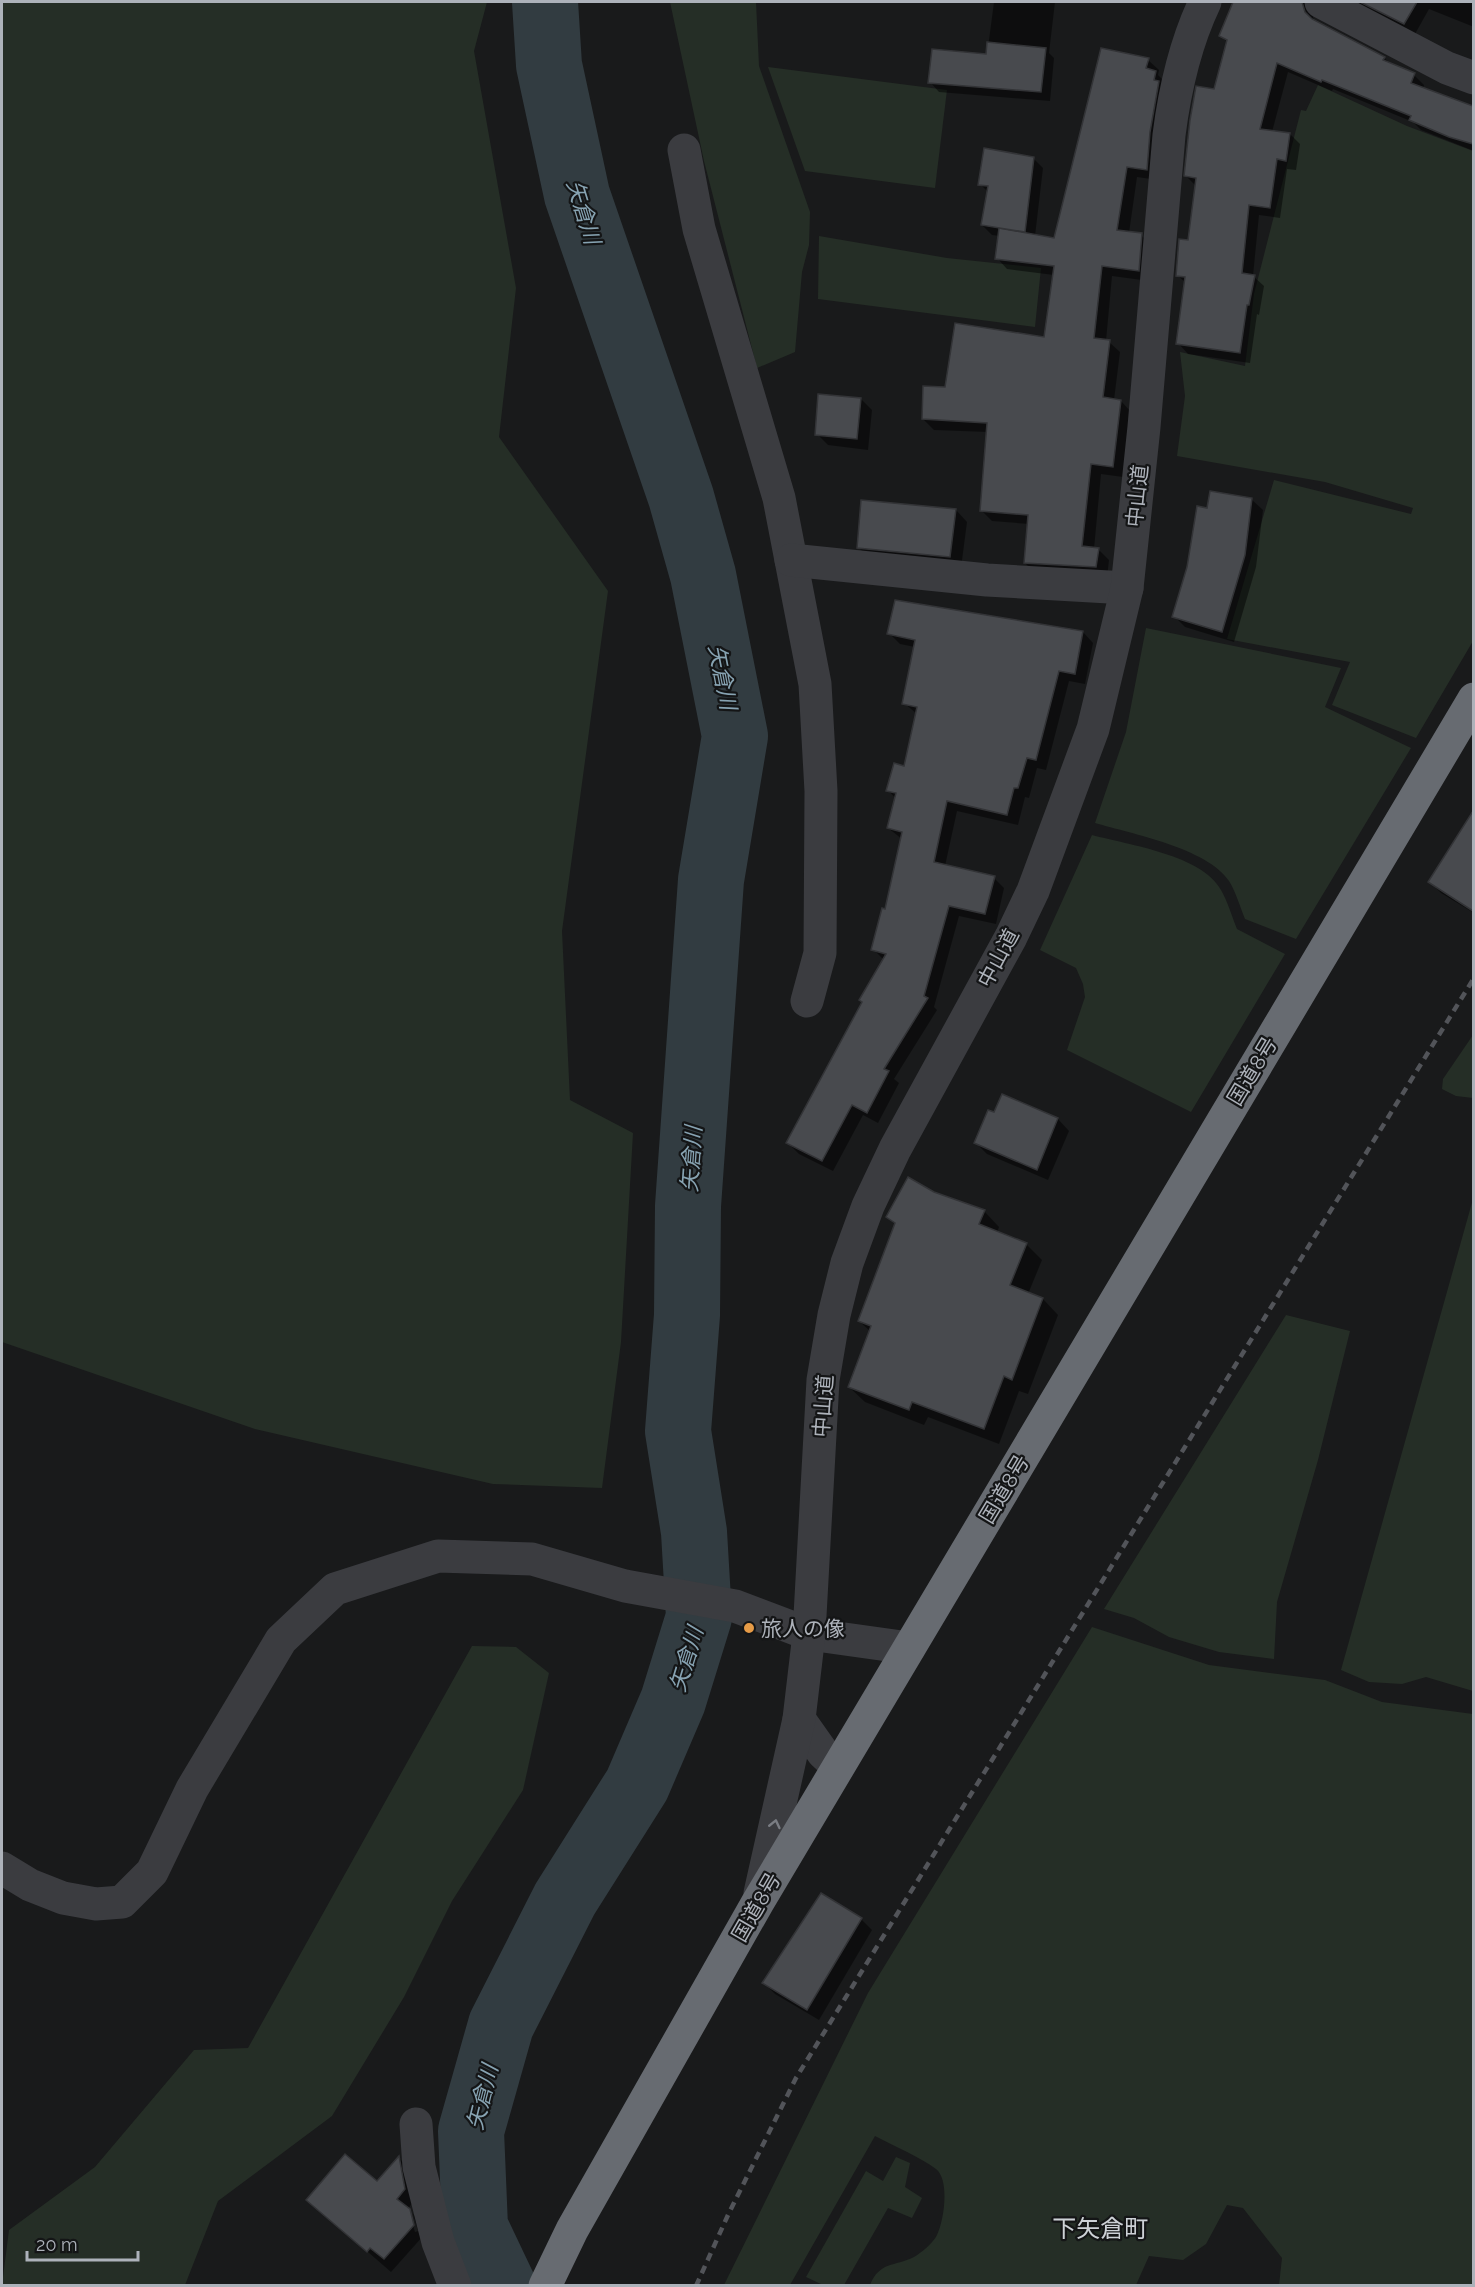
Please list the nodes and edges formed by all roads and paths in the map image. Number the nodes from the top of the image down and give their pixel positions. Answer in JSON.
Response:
{"nodes":[{"id":1,"x":1205,"y":2,"type":"edge"},
{"id":2,"x":1321,"y":2,"type":"edge"},
{"id":3,"x":1473,"y":78,"type":"edge"},
{"id":4,"x":684,"y":150,"type":"dead end"},
{"id":5,"x":790,"y":560,"type":"junction"},
{"id":6,"x":1127,"y":588,"type":"junction"},
{"id":7,"x":1473,"y":699,"type":"edge"},
{"id":8,"x":807,"y":1001,"type":"dead end"},
{"id":9,"x":809,"y":1634,"type":"junction"},
{"id":10,"x":909,"y":1648,"type":"junction"},
{"id":11,"x":799,"y":1719,"type":"junction"},
{"id":12,"x":838,"y":1767,"type":"junction"},
{"id":13,"x":2,"y":1868,"type":"edge"},
{"id":14,"x":758,"y":1902,"type":"junction"},
{"id":15,"x":416,"y":2124,"type":"dead end"},
{"id":16,"x":455,"y":2286,"type":"edge"},
{"id":17,"x":545,"y":2286,"type":"edge"}],
"edges":[{"from":1,"to":6,"type":"street","name":"中山道"},
{"from":2,"to":3,"type":"street"},
{"from":4,"to":5,"type":"street"},
{"from":5,"to":6,"type":"street"},
{"from":5,"to":8,"type":"street"},
{"from":6,"to":9,"type":"street","name":"中山道"},
{"from":7,"to":10,"type":"highway","name":"国道8号"},
{"from":9,"to":10,"type":"street"},
{"from":9,"to":11,"type":"street","name":"中山道"},
{"from":9,"to":13,"type":"street"},
{"from":10,"to":12,"type":"highway","name":"国道8号"},
{"from":11,"to":12,"type":"street"},
{"from":14,"to":11,"type":"street","name":"中山道","one_way":true},
{"from":12,"to":14,"type":"highway","name":"国道8号"},
{"from":14,"to":17,"type":"highway","name":"国道8号"},
{"from":15,"to":16,"type":"street"}]}
